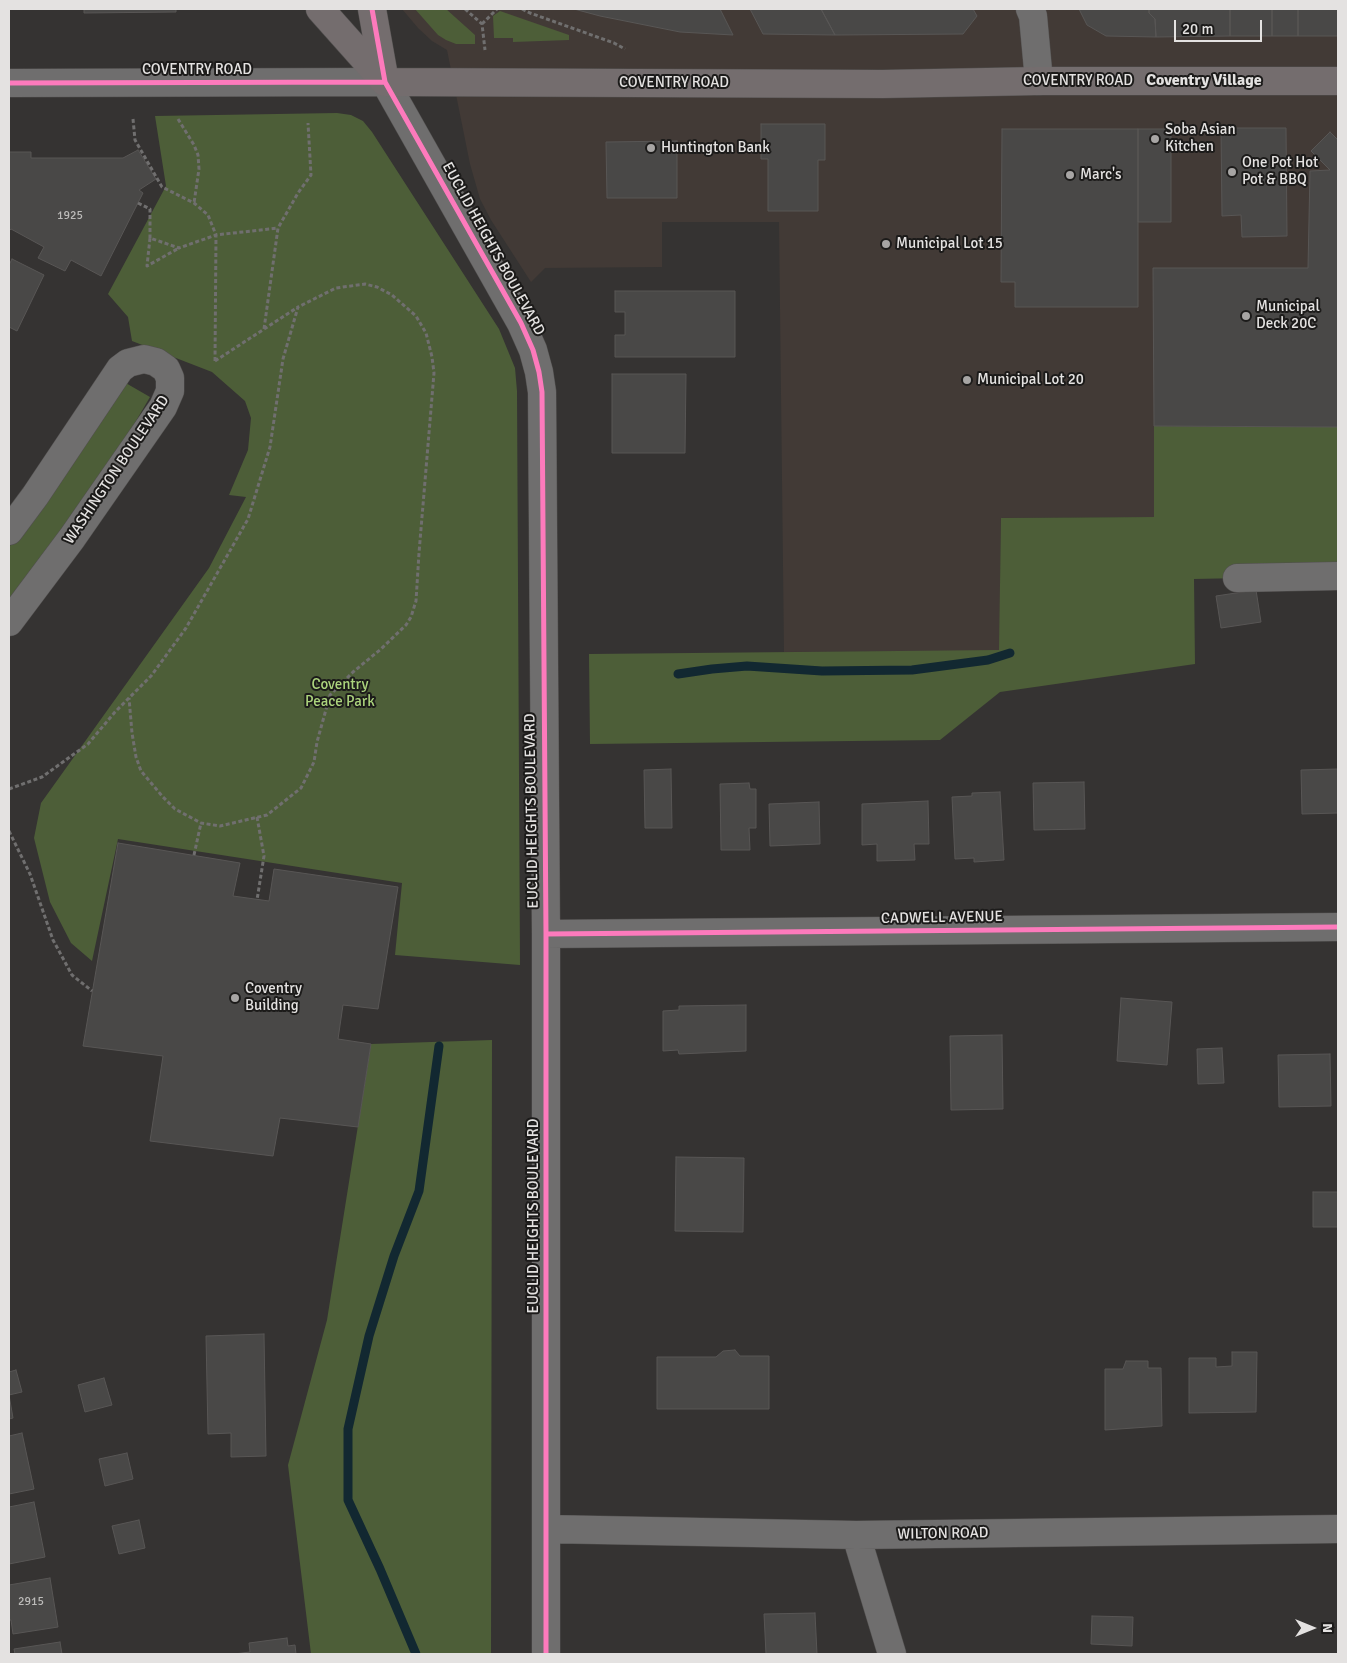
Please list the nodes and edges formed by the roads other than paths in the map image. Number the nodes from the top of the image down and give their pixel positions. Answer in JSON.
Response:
{"nodes":[{"id":1,"x":320,"y":9,"type":"edge"},
{"id":2,"x":372,"y":9,"type":"edge"},
{"id":3,"x":1030,"y":9,"type":"edge"},
{"id":4,"x":1039,"y":81,"type":"junction"},
{"id":5,"x":1338,"y":81,"type":"edge"},
{"id":6,"x":385,"y":82,"type":"junction"},
{"id":7,"x":9,"y":83,"type":"edge"},
{"id":8,"x":9,"y":531,"type":"edge"},
{"id":9,"x":1338,"y":576,"type":"edge"},
{"id":10,"x":1237,"y":578,"type":"dead end"},
{"id":11,"x":9,"y":622,"type":"edge"},
{"id":12,"x":1338,"y":927,"type":"edge"},
{"id":13,"x":546,"y":934,"type":"junction"},
{"id":14,"x":547,"y":1528,"type":"junction"},
{"id":15,"x":1338,"y":1529,"type":"edge"},
{"id":16,"x":856,"y":1536,"type":"junction"},
{"id":17,"x":546,"y":1654,"type":"edge"},
{"id":18,"x":892,"y":1654,"type":"edge"}],
"edges":[{"from":1,"to":6,"type":"main road","name":"EUCLID HEIGHTS BOULEVARD"},
{"from":2,"to":6,"type":"main road","name":"EUCLID HEIGHTS BOULEVARD"},
{"from":3,"to":4,"type":"street"},
{"from":4,"to":5,"type":"main road","name":"COVENTRY ROAD"},
{"from":4,"to":6,"type":"main road","name":"COVENTRY ROAD"},
{"from":6,"to":7,"type":"street","name":"COVENTRY ROAD"},
{"from":6,"to":13,"type":"street","name":"EUCLID HEIGHTS BOULEVARD"},
{"from":8,"to":11,"type":"street","name":"WASHINGTON BOULEVARD"},
{"from":9,"to":10,"type":"street"},
{"from":12,"to":13,"type":"street","name":"CADWELL AVENUE"},
{"from":13,"to":14,"type":"street","name":"EUCLID HEIGHTS BOULEVARD"},
{"from":14,"to":16,"type":"street","name":"WILTON ROAD"},
{"from":14,"to":17,"type":"street","name":"EUCLID HEIGHTS BOULEVARD"},
{"from":15,"to":16,"type":"street","name":"WILTON ROAD"},
{"from":16,"to":18,"type":"street"}]}
